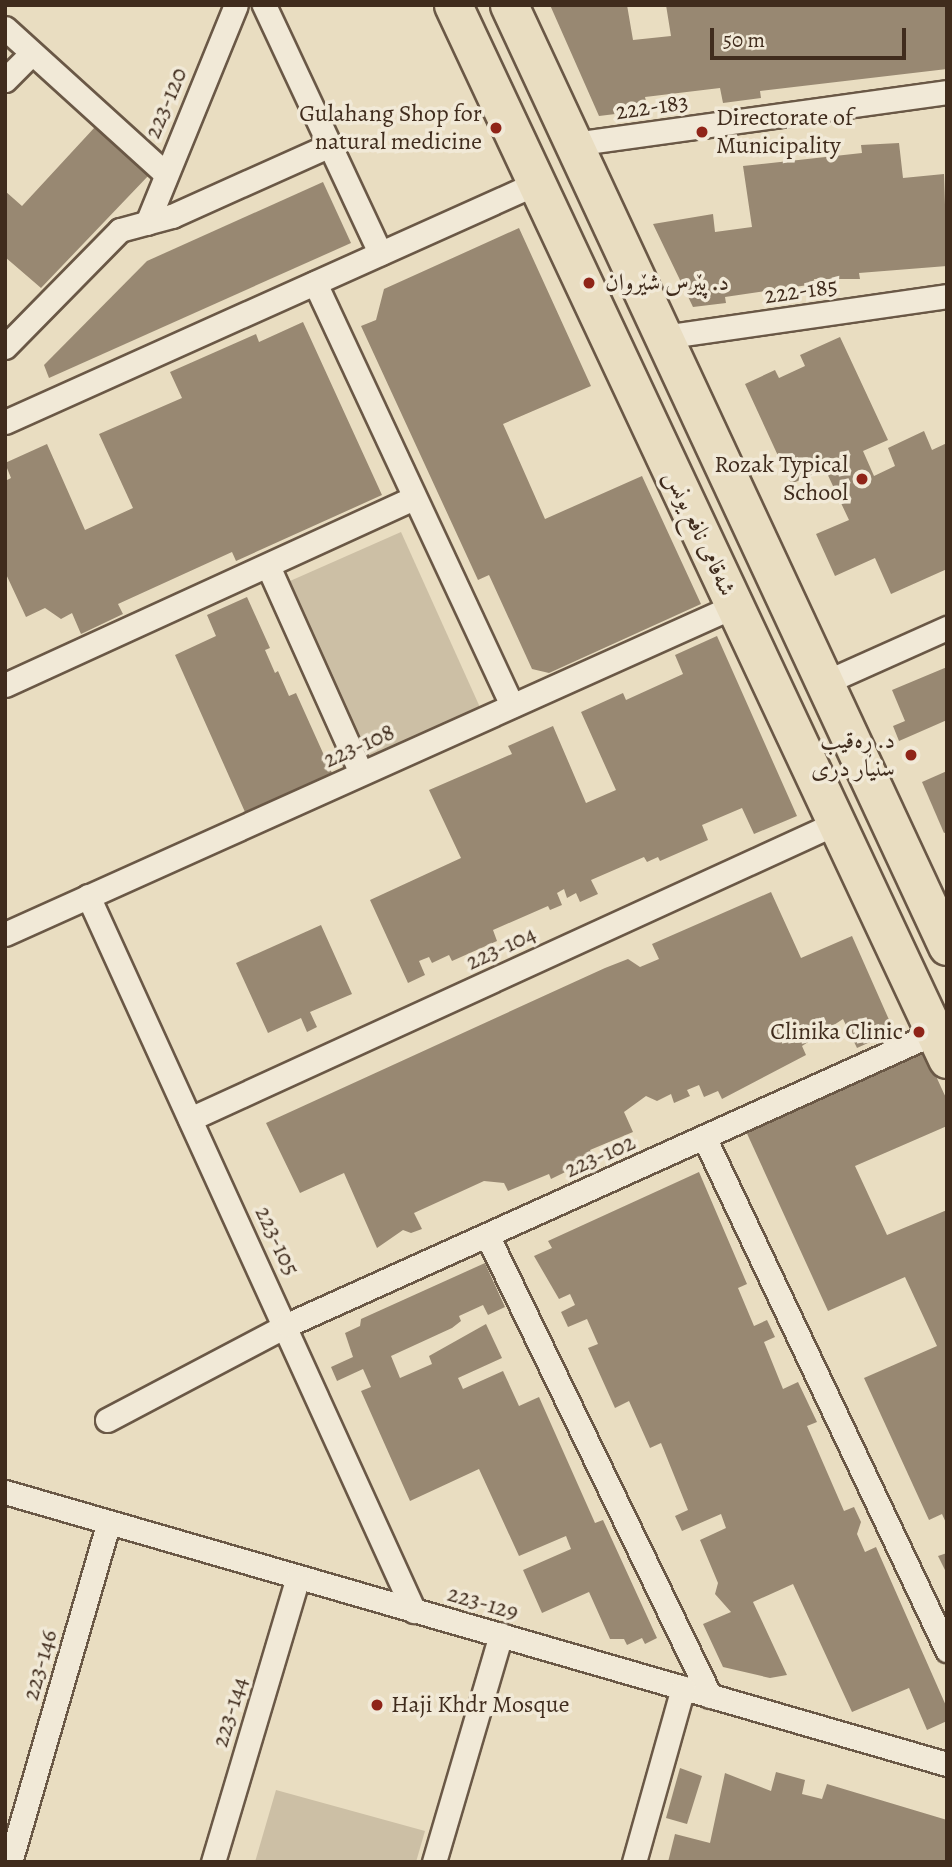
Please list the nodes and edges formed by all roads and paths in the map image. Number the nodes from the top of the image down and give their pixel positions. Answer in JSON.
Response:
{"nodes":[{"id":1,"x":236,"y":5,"type":"edge"},
{"id":2,"x":264,"y":5,"type":"edge"},
{"id":3,"x":453,"y":5,"type":"edge"},
{"id":4,"x":509,"y":5,"type":"edge"},
{"id":5,"x":5,"y":28,"type":"edge"},
{"id":6,"x":32,"y":53,"type":"junction"},
{"id":7,"x":5,"y":80,"type":"edge"},
{"id":8,"x":947,"y":92,"type":"edge"},
{"id":9,"x":573,"y":144,"type":"junction"},
{"id":10,"x":328,"y":146,"type":"junction"},
{"id":11,"x":164,"y":172,"type":"junction"},
{"id":12,"x":537,"y":183,"type":"junction"},
{"id":13,"x":147,"y":223,"type":"junction"},
{"id":14,"x":380,"y":253,"type":"junction"},
{"id":15,"x":315,"y":283,"type":"junction"},
{"id":16,"x":947,"y":296,"type":"edge"},
{"id":17,"x":663,"y":337,"type":"junction"},
{"id":18,"x":5,"y":347,"type":"edge"},
{"id":19,"x":5,"y":422,"type":"edge"},
{"id":20,"x":713,"y":443,"type":"junction"},
{"id":21,"x":668,"y":464,"type":"junction"},
{"id":22,"x":414,"y":498,"type":"junction"},
{"id":23,"x":268,"y":566,"type":"junction"},
{"id":24,"x":734,"y":606,"type":"junction"},
{"id":25,"x":947,"y":628,"type":"edge"},
{"id":26,"x":826,"y":682,"type":"junction"},
{"id":27,"x":5,"y":685,"type":"edge"},
{"id":28,"x":512,"y":705,"type":"junction"},
{"id":29,"x":360,"y":774,"type":"junction"},
{"id":30,"x":834,"y":824,"type":"junction"},
{"id":31,"x":88,"y":896,"type":"junction"},
{"id":32,"x":5,"y":934,"type":"edge"},
{"id":33,"x":947,"y":946,"type":"edge"},
{"id":34,"x":941,"y":1046,"type":"edge"},
{"id":35,"x":190,"y":1119,"type":"junction"},
{"id":36,"x":704,"y":1137,"type":"junction"},
{"id":37,"x":487,"y":1236,"type":"junction"},
{"id":38,"x":287,"y":1325,"type":"junction"},
{"id":39,"x":107,"y":1420,"type":"dead end"},
{"id":40,"x":5,"y":1492,"type":"edge"},
{"id":41,"x":109,"y":1522,"type":"junction"},
{"id":42,"x":298,"y":1577,"type":"junction"},
{"id":43,"x":414,"y":1611,"type":"junction"},
{"id":44,"x":501,"y":1635,"type":"junction"},
{"id":45,"x":947,"y":1650,"type":"edge"},
{"id":46,"x":683,"y":1688,"type":"junction"},
{"id":47,"x":710,"y":1696,"type":"junction"},
{"id":48,"x":947,"y":1764,"type":"edge"},
{"id":49,"x":10,"y":1862,"type":"edge"},
{"id":50,"x":213,"y":1862,"type":"edge"},
{"id":51,"x":434,"y":1862,"type":"edge"},
{"id":52,"x":634,"y":1862,"type":"edge"}],
"edges":[{"from":1,"to":11,"type":"street","name":"223-120"},
{"from":2,"to":10,"type":"street"},
{"from":3,"to":12,"type":"main road","name":"شەقامی نافع یونس"},
{"from":4,"to":9,"type":"main road","name":"شەقامی نافع یونس"},
{"from":5,"to":6,"type":"street"},
{"from":6,"to":7,"type":"street"},
{"from":6,"to":11,"type":"street"},
{"from":8,"to":9,"type":"street","name":"222-183"},
{"from":9,"to":17,"type":"main road","name":"شەقامی نافع یونس"},
{"from":10,"to":13,"type":"street"},
{"from":10,"to":14,"type":"street"},
{"from":11,"to":13,"type":"street","name":"223-120"},
{"from":12,"to":14,"type":"street"},
{"from":12,"to":21,"type":"main road","name":"شەقامی نافع یونس"},
{"from":13,"to":18,"type":"street"},
{"from":14,"to":15,"type":"street"},
{"from":15,"to":19,"type":"street"},
{"from":15,"to":22,"type":"street"},
{"from":16,"to":17,"type":"street","name":"222-185"},
{"from":17,"to":20,"type":"main road","name":"شەقامی نافع یونس"},
{"from":20,"to":21,"type":"main road"},
{"from":20,"to":26,"type":"main road","name":"شەقامی نافع یونس"},
{"from":21,"to":24,"type":"main road","name":"شەقامی نافع یونس"},
{"from":22,"to":23,"type":"street"},
{"from":22,"to":28,"type":"street"},
{"from":23,"to":27,"type":"street"},
{"from":23,"to":29,"type":"street"},
{"from":24,"to":28,"type":"street","name":"223-108"},
{"from":24,"to":30,"type":"main road","name":"شەقامی نافع یونس"},
{"from":25,"to":26,"type":"street"},
{"from":26,"to":33,"type":"main road","name":"شەقامی نافع یونس"},
{"from":28,"to":29,"type":"street","name":"223-108"},
{"from":29,"to":31,"type":"street","name":"223-108"},
{"from":30,"to":34,"type":"main road","name":"شەقامی نافع یونس"},
{"from":30,"to":35,"type":"street","name":"223-104"},
{"from":31,"to":32,"type":"street","name":"223-108"},
{"from":31,"to":35,"type":"street","name":"223-105"},
{"from":34,"to":36,"type":"street","name":"223-102"},
{"from":35,"to":38,"type":"street","name":"223-105"},
{"from":36,"to":37,"type":"street","name":"223-102"},
{"from":36,"to":45,"type":"street"},
{"from":37,"to":38,"type":"street","name":"223-102"},
{"from":37,"to":47,"type":"street"},
{"from":38,"to":39,"type":"street","name":"223-102"},
{"from":38,"to":43,"type":"street","name":"223-105"},
{"from":40,"to":41,"type":"street","name":"223-129"},
{"from":41,"to":42,"type":"street","name":"223-129"},
{"from":41,"to":49,"type":"street","name":"223-146"},
{"from":42,"to":43,"type":"street","name":"223-129"},
{"from":42,"to":50,"type":"street","name":"223-144"},
{"from":43,"to":44,"type":"street","name":"223-129"},
{"from":44,"to":46,"type":"street","name":"223-129"},
{"from":44,"to":51,"type":"street"},
{"from":46,"to":47,"type":"street","name":"223-129"},
{"from":46,"to":52,"type":"street"},
{"from":47,"to":48,"type":"street","name":"223-129"}]}
